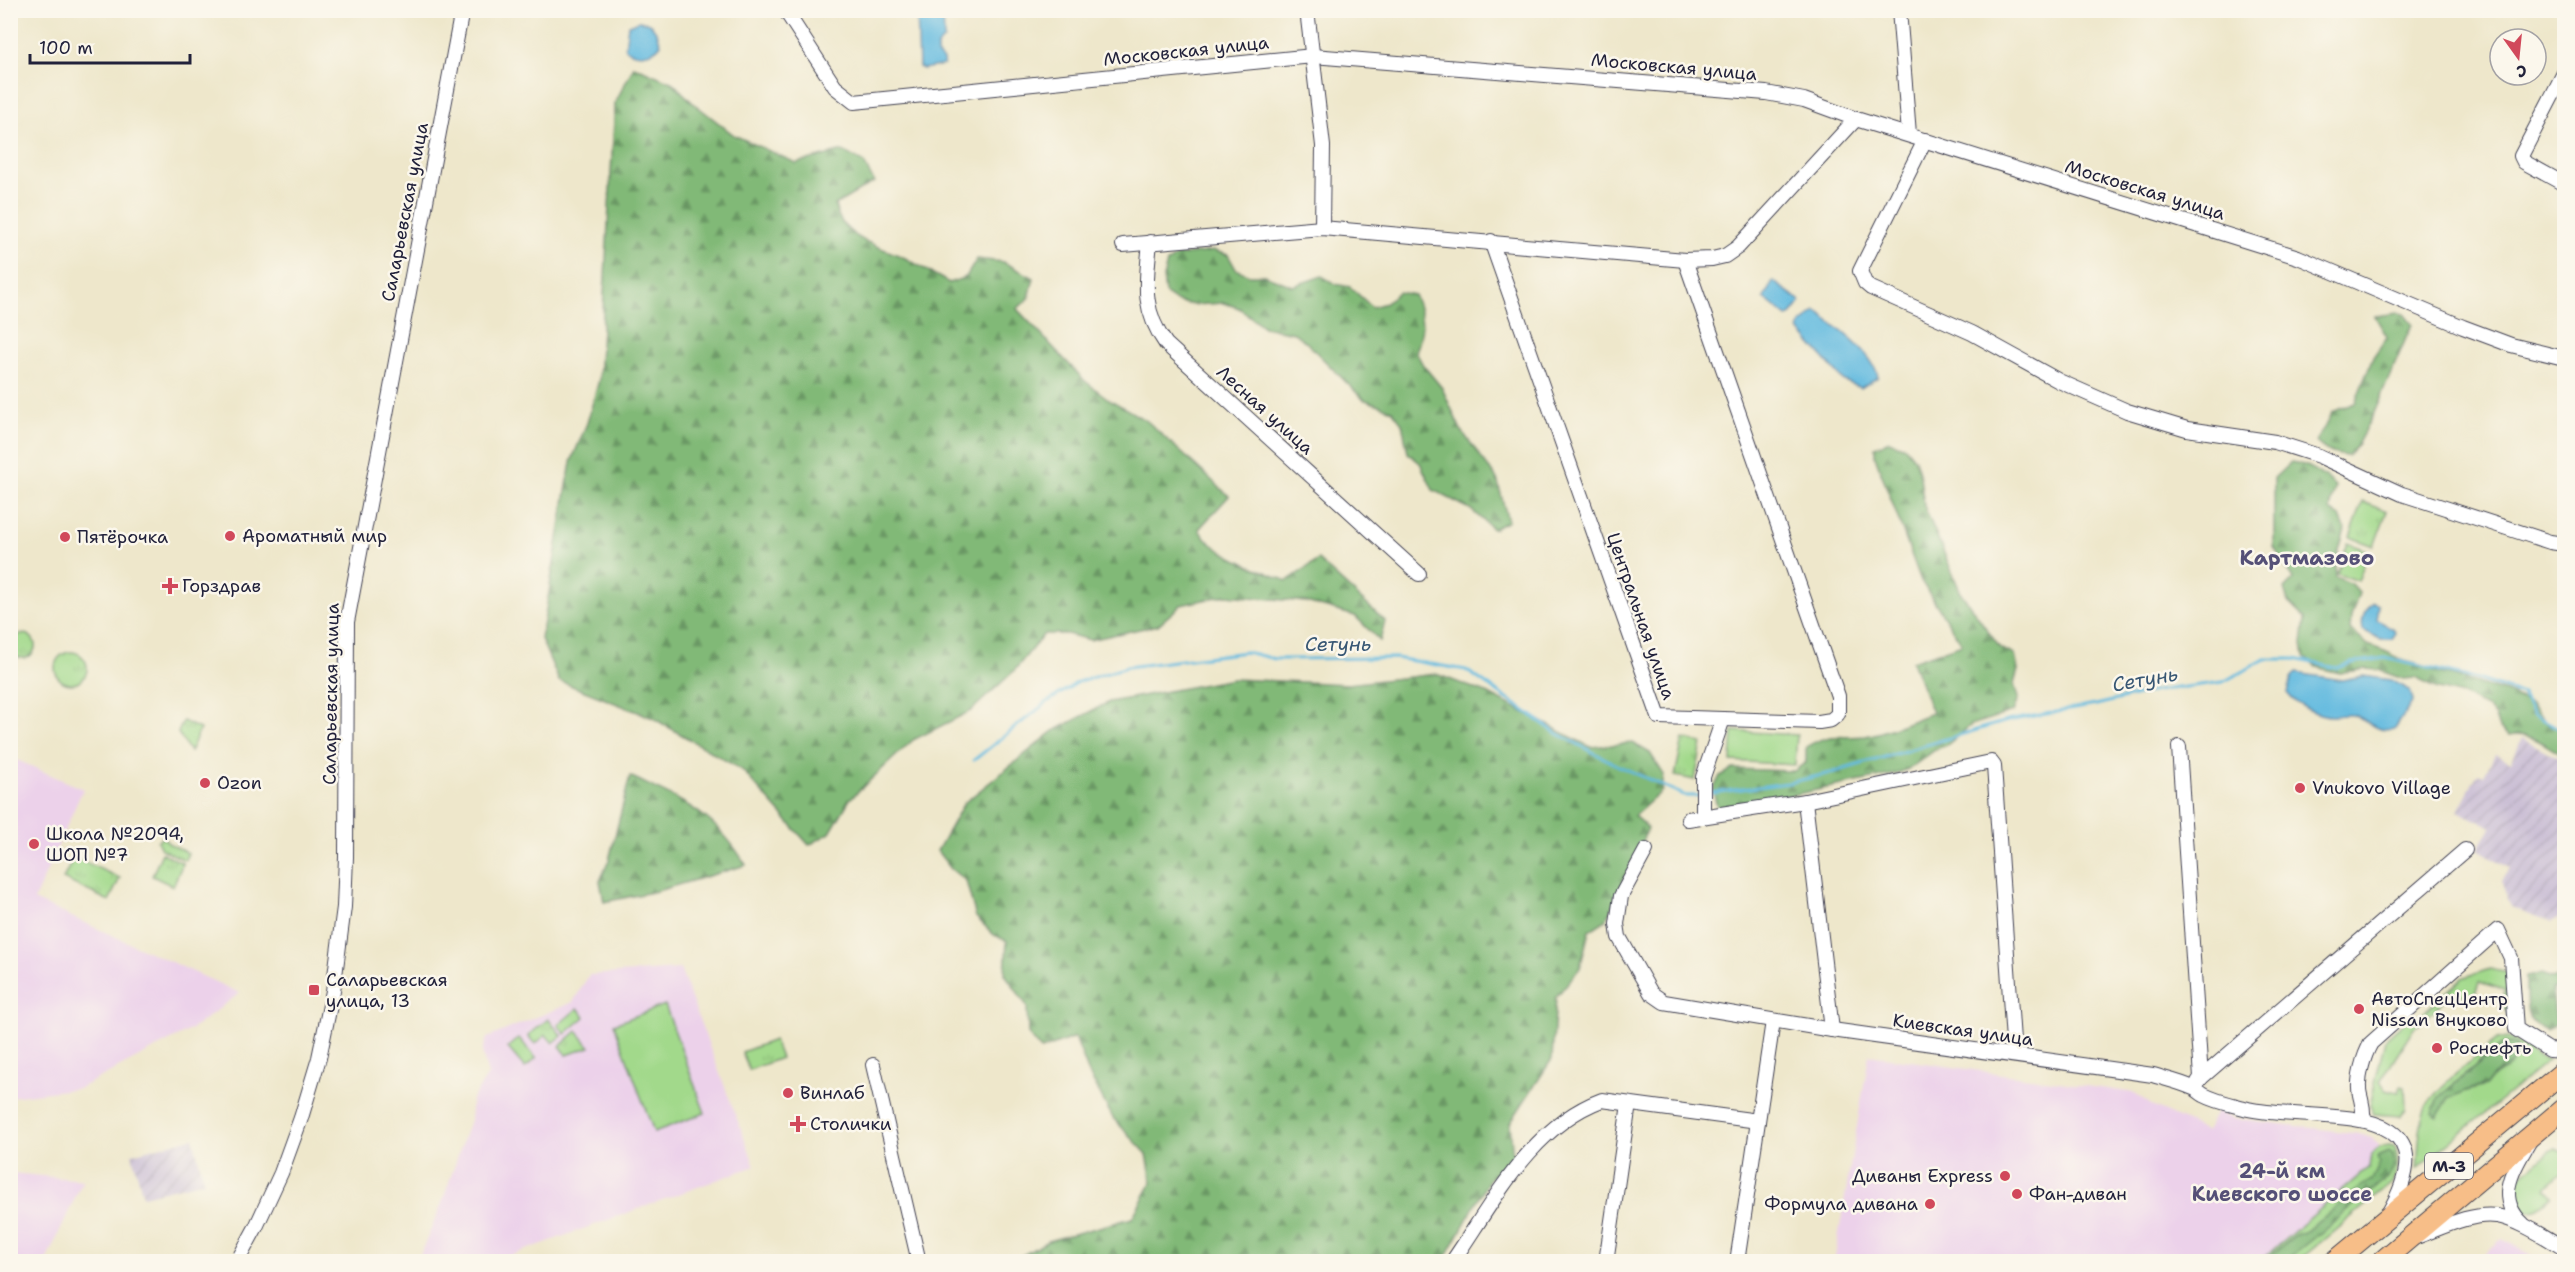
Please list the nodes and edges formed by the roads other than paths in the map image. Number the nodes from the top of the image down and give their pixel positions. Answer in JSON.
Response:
{"nodes":[{"id":1,"x":462,"y":10,"type":"edge"},
{"id":2,"x":785,"y":10,"type":"edge"},
{"id":3,"x":1307,"y":10,"type":"edge"},
{"id":4,"x":1899,"y":10,"type":"edge"},
{"id":5,"x":1313,"y":56,"type":"junction"},
{"id":6,"x":2565,"y":73,"type":"edge"},
{"id":7,"x":1856,"y":118,"type":"junction"},
{"id":8,"x":1909,"y":134,"type":"junction"},
{"id":9,"x":1925,"y":140,"type":"junction"},
{"id":10,"x":2565,"y":184,"type":"edge"},
{"id":11,"x":1322,"y":228,"type":"junction"},
{"id":12,"x":1491,"y":241,"type":"junction"},
{"id":13,"x":1150,"y":242,"type":"junction"},
{"id":14,"x":1123,"y":245,"type":"dead end"},
{"id":15,"x":1685,"y":260,"type":"junction"},
{"id":16,"x":2565,"y":358,"type":"edge"},
{"id":17,"x":2565,"y":544,"type":"edge"},
{"id":18,"x":1419,"y":574,"type":"dead end"},
{"id":19,"x":1723,"y":719,"type":"junction"},
{"id":20,"x":2179,"y":747,"type":"dead end"},
{"id":21,"x":1805,"y":801,"type":"junction"},
{"id":22,"x":1703,"y":817,"type":"junction"},
{"id":23,"x":1688,"y":819,"type":"dead end"},
{"id":24,"x":1647,"y":849,"type":"dead end"},
{"id":25,"x":2465,"y":850,"type":"dead end"},
{"id":26,"x":1773,"y":1021,"type":"junction"},
{"id":27,"x":1832,"y":1030,"type":"junction"},
{"id":28,"x":2565,"y":1051,"type":"edge"},
{"id":29,"x":2014,"y":1055,"type":"junction"},
{"id":30,"x":873,"y":1065,"type":"dead end"},
{"id":31,"x":2565,"y":1071,"type":"edge"},
{"id":32,"x":2197,"y":1083,"type":"junction"},
{"id":33,"x":1629,"y":1104,"type":"junction"},
{"id":34,"x":2565,"y":1108,"type":"edge"},
{"id":35,"x":2363,"y":1119,"type":"junction"},
{"id":36,"x":1758,"y":1120,"type":"junction"},
{"id":37,"x":2535,"y":1133,"type":"junction"},
{"id":38,"x":2385,"y":1219,"type":"junction"},
{"id":39,"x":2525,"y":1225,"type":"junction"},
{"id":40,"x":2405,"y":1241,"type":"junction"},
{"id":41,"x":2565,"y":1248,"type":"edge"},
{"id":42,"x":237,"y":1262,"type":"edge"},
{"id":43,"x":919,"y":1262,"type":"edge"},
{"id":44,"x":1452,"y":1262,"type":"edge"},
{"id":45,"x":1606,"y":1262,"type":"edge"},
{"id":46,"x":1737,"y":1262,"type":"edge"},
{"id":47,"x":2334,"y":1262,"type":"edge"},
{"id":48,"x":2381,"y":1262,"type":"edge"}],
"edges":[{"from":1,"to":42,"type":"street","name":"Саларьевская улица"},
{"from":2,"to":5,"type":"street","name":"Московская улица"},
{"from":3,"to":5,"type":"street"},
{"from":4,"to":8,"type":"street"},
{"from":5,"to":7,"type":"street","name":"Московская улица"},
{"from":5,"to":11,"type":"street"},
{"from":6,"to":10,"type":"street"},
{"from":7,"to":8,"type":"street","name":"Московская улица"},
{"from":7,"to":15,"type":"street"},
{"from":8,"to":9,"type":"street","name":"Московская улица"},
{"from":9,"to":16,"type":"street","name":"Московская улица"},
{"from":9,"to":17,"type":"street"},
{"from":11,"to":12,"type":"street"},
{"from":11,"to":13,"type":"street"},
{"from":12,"to":15,"type":"street"},
{"from":12,"to":19,"type":"street","name":"Центральная улица"},
{"from":13,"to":14,"type":"street"},
{"from":13,"to":18,"type":"street","name":"Лесная улица"},
{"from":15,"to":19,"type":"street","name":"Центральная улица"},
{"from":19,"to":22,"type":"street"},
{"from":20,"to":32,"type":"street"},
{"from":21,"to":22,"type":"street"},
{"from":21,"to":27,"type":"street"},
{"from":21,"to":29,"type":"street"},
{"from":22,"to":23,"type":"street"},
{"from":24,"to":26,"type":"street","name":"Киевская улица"},
{"from":25,"to":32,"type":"street"},
{"from":26,"to":27,"type":"street","name":"Киевская улица"},
{"from":26,"to":36,"type":"street"},
{"from":27,"to":29,"type":"street","name":"Киевская улица"},
{"from":28,"to":35,"type":"street"},
{"from":29,"to":32,"type":"street","name":"Киевская улица"},
{"from":30,"to":43,"type":"street"},
{"from":31,"to":38,"type":"highway","number":"М-3"},
{"from":32,"to":35,"type":"street","name":"Киевская улица"},
{"from":33,"to":36,"type":"street"},
{"from":33,"to":44,"type":"street"},
{"from":33,"to":45,"type":"street"},
{"from":34,"to":37,"type":"highway","number":"М-3"},
{"from":35,"to":38,"type":"street","name":"Киевская улица"},
{"from":36,"to":46,"type":"street"},
{"from":37,"to":39,"type":"street"},
{"from":37,"to":40,"type":"highway","number":"М-3"},
{"from":38,"to":47,"type":"highway","number":"М-3"},
{"from":39,"to":40,"type":"street"},
{"from":39,"to":41,"type":"street"},
{"from":40,"to":48,"type":"highway","number":"М-3"}]}
